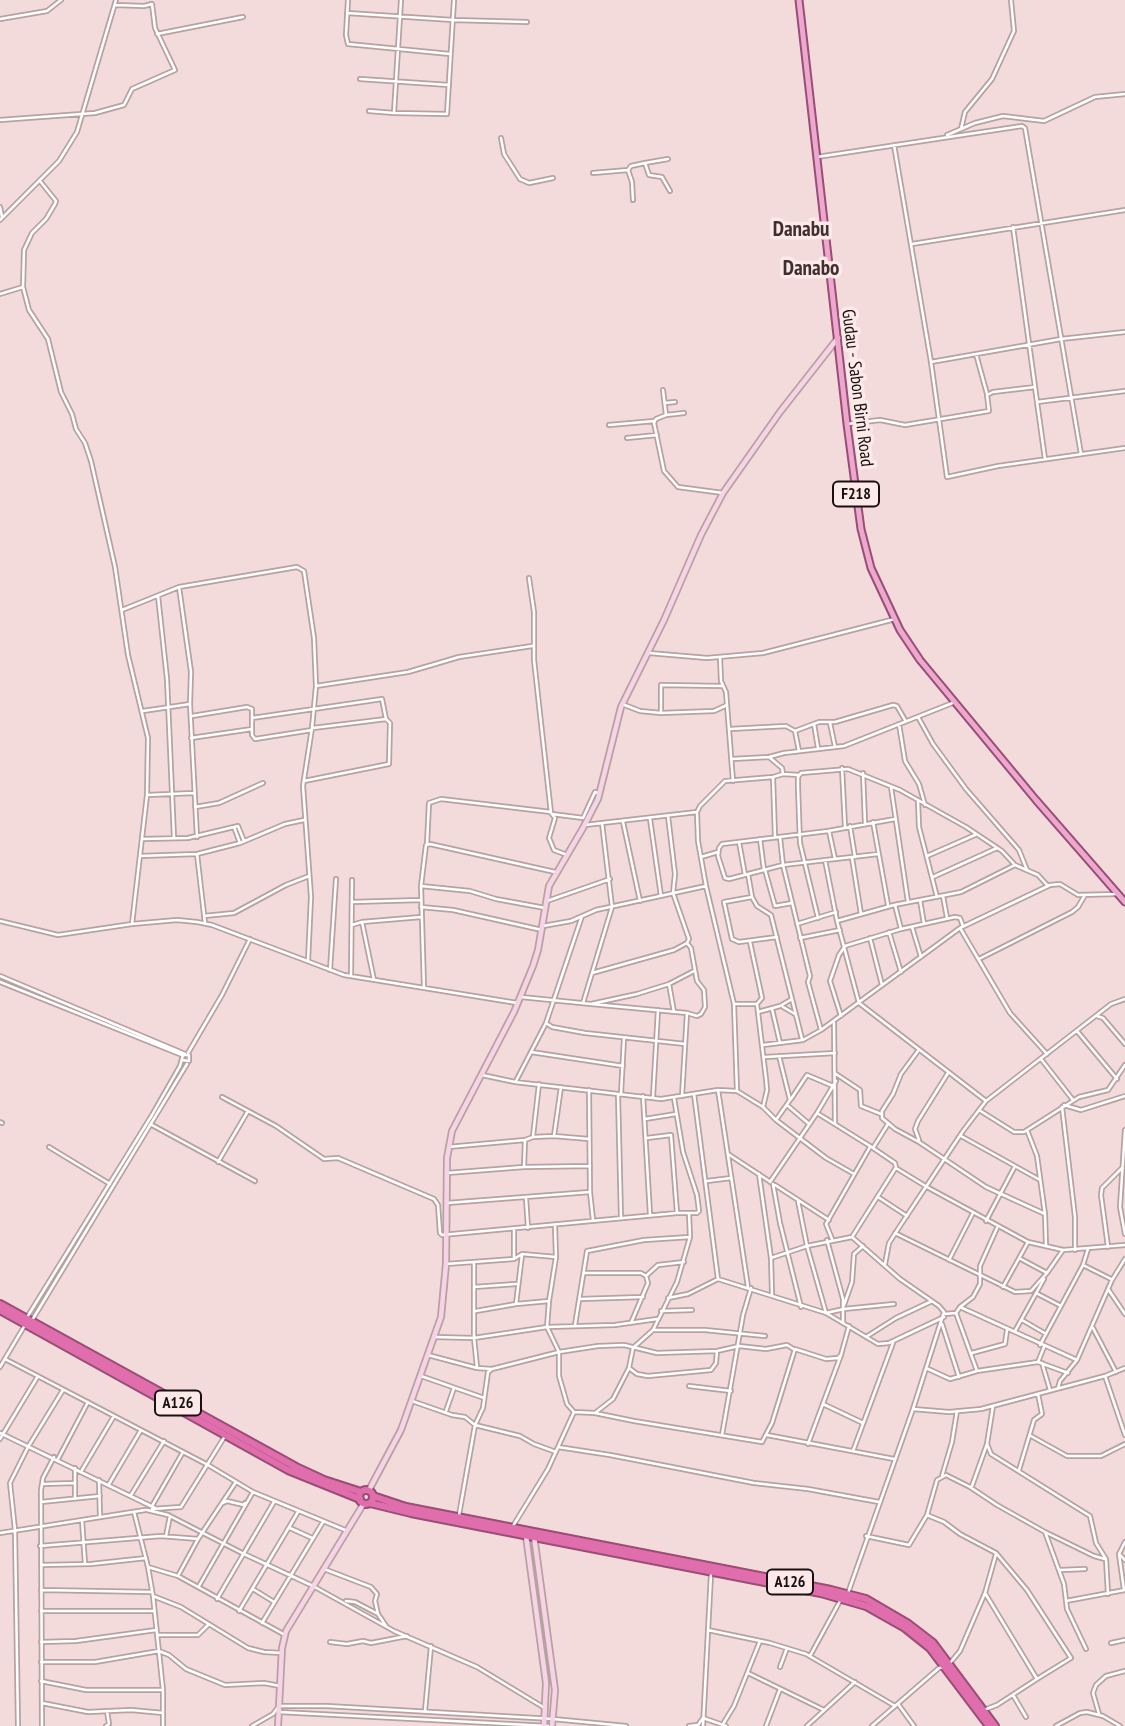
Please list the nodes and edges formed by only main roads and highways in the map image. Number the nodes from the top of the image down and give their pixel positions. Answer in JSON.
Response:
{"nodes":[{"id":1,"x":799,"y":0,"type":"edge"},
{"id":2,"x":1125,"y":902,"type":"edge"},
{"id":3,"x":0,"y":1304,"type":"edge"},
{"id":4,"x":0,"y":1310,"type":"edge"},
{"id":5,"x":28,"y":1322,"type":"junction"},
{"id":6,"x":366,"y":1497,"type":"junction"},
{"id":7,"x":526,"y":1533,"type":"junction"},
{"id":8,"x":534,"y":1534,"type":"junction"},
{"id":9,"x":844,"y":1596,"type":"junction"},
{"id":10,"x":944,"y":1664,"type":"junction"},
{"id":11,"x":989,"y":1726,"type":"edge"},
{"id":12,"x":995,"y":1726,"type":"edge"}],
"edges":[{"from":1,"to":2,"type":"main road","name":"Gudau - Sabon Birni Road","number":"F218"},
{"from":3,"to":5,"type":"highway","number":"A126"},
{"from":4,"to":5,"type":"highway","number":"A126"},
{"from":5,"to":6,"type":"highway","number":"A126"},
{"from":5,"to":6,"type":"highway","number":"A126"},
{"from":6,"to":7,"type":"highway","number":"A126"},
{"from":6,"to":7,"type":"highway","number":"A126"},
{"from":7,"to":8,"type":"highway","number":"A126"},
{"from":8,"to":9,"type":"highway","number":"A126"},
{"from":8,"to":9,"type":"highway","number":"A126"},
{"from":9,"to":10,"type":"highway","number":"A126"},
{"from":10,"to":11,"type":"highway","number":"A126"},
{"from":10,"to":12,"type":"highway","number":"A126"}]}
